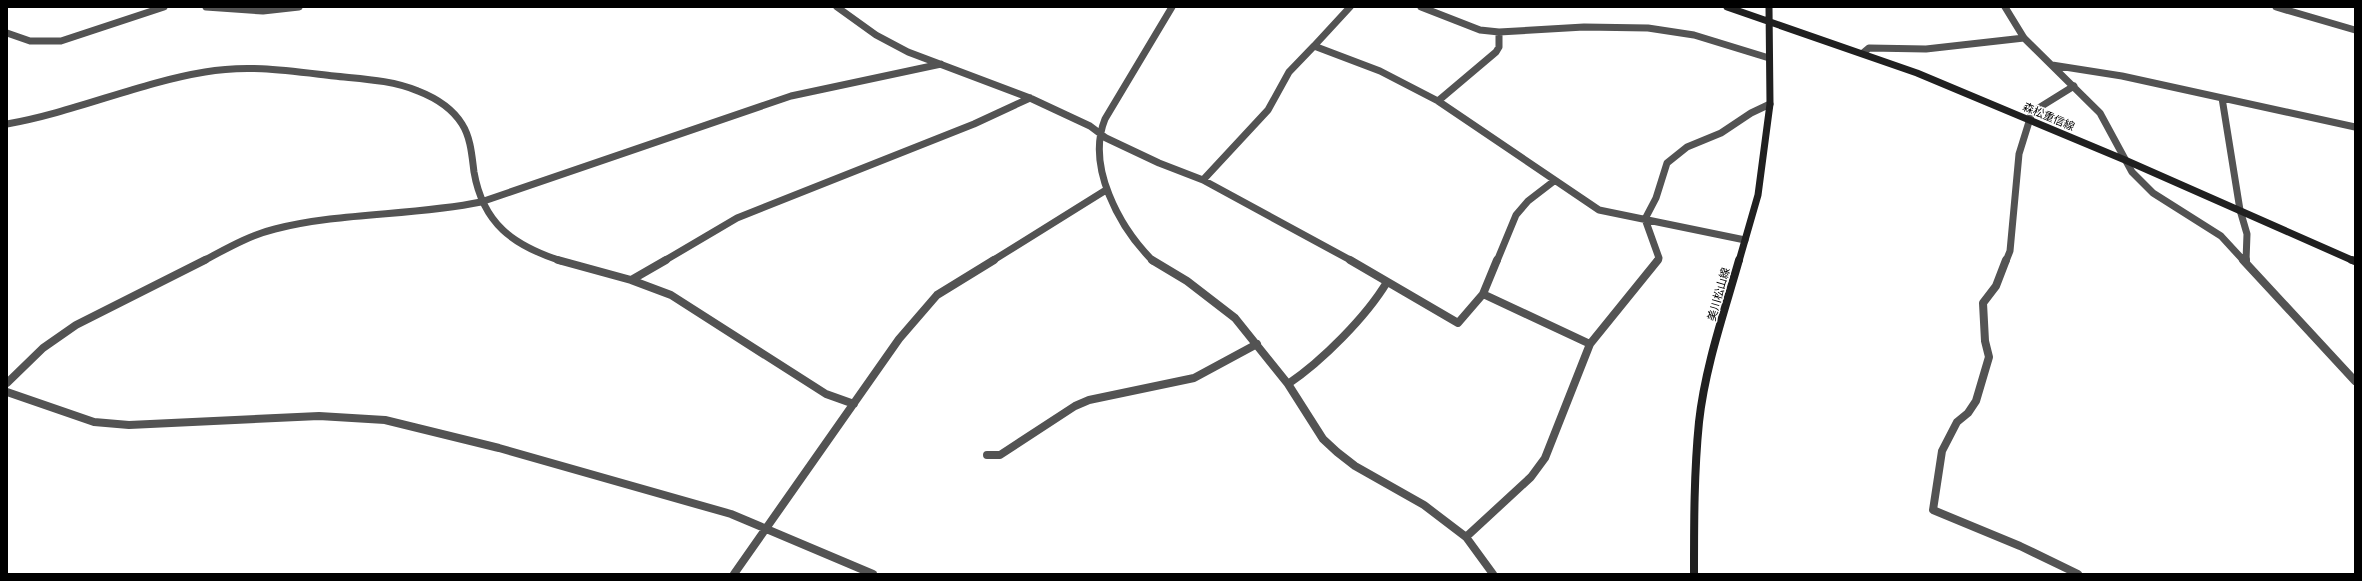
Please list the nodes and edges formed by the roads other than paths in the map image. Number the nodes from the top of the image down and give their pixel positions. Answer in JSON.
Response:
{"nodes":[{"id":1,"x":164,"y":7,"type":"edge"},
{"id":2,"x":206,"y":7,"type":"edge"},
{"id":3,"x":300,"y":7,"type":"edge"},
{"id":4,"x":838,"y":7,"type":"edge"},
{"id":5,"x":1172,"y":7,"type":"edge"},
{"id":6,"x":1350,"y":7,"type":"edge"},
{"id":7,"x":1421,"y":7,"type":"edge"},
{"id":8,"x":1727,"y":7,"type":"edge"},
{"id":9,"x":1770,"y":7,"type":"edge"},
{"id":10,"x":2005,"y":7,"type":"edge"},
{"id":11,"x":2276,"y":7,"type":"edge"},
{"id":12,"x":1768,"y":21,"type":"junction"},
{"id":13,"x":2355,"y":30,"type":"edge"},
{"id":14,"x":1499,"y":32,"type":"junction"},
{"id":15,"x":7,"y":33,"type":"edge"},
{"id":16,"x":2024,"y":38,"type":"junction"},
{"id":17,"x":1314,"y":46,"type":"junction"},
{"id":18,"x":1863,"y":53,"type":"junction"},
{"id":19,"x":1769,"y":58,"type":"junction"},
{"id":20,"x":941,"y":64,"type":"junction"},
{"id":21,"x":2052,"y":65,"type":"junction"},
{"id":22,"x":2074,"y":86,"type":"junction"},
{"id":23,"x":1030,"y":98,"type":"junction"},
{"id":24,"x":2222,"y":98,"type":"junction"},
{"id":25,"x":1438,"y":101,"type":"junction"},
{"id":26,"x":1770,"y":104,"type":"junction"},
{"id":27,"x":2028,"y":119,"type":"junction"},
{"id":28,"x":7,"y":124,"type":"edge"},
{"id":29,"x":2355,"y":127,"type":"edge"},
{"id":30,"x":1099,"y":134,"type":"junction"},
{"id":31,"x":2125,"y":160,"type":"junction"},
{"id":32,"x":1203,"y":180,"type":"junction"},
{"id":33,"x":1554,"y":181,"type":"junction"},
{"id":34,"x":1106,"y":190,"type":"junction"},
{"id":35,"x":481,"y":202,"type":"junction"},
{"id":36,"x":2240,"y":210,"type":"junction"},
{"id":37,"x":1645,"y":219,"type":"junction"},
{"id":38,"x":1745,"y":240,"type":"junction"},
{"id":39,"x":2355,"y":261,"type":"edge"},
{"id":40,"x":2246,"y":263,"type":"junction"},
{"id":41,"x":633,"y":279,"type":"junction"},
{"id":42,"x":1386,"y":282,"type":"junction"},
{"id":43,"x":1483,"y":294,"type":"junction"},
{"id":44,"x":1257,"y":344,"type":"junction"},
{"id":45,"x":1590,"y":344,"type":"junction"},
{"id":46,"x":2355,"y":380,"type":"edge"},
{"id":47,"x":7,"y":383,"type":"edge"},
{"id":48,"x":1288,"y":384,"type":"junction"},
{"id":49,"x":7,"y":392,"type":"edge"},
{"id":50,"x":854,"y":404,"type":"junction"},
{"id":51,"x":986,"y":455,"type":"dead end"},
{"id":52,"x":766,"y":529,"type":"junction"},
{"id":53,"x":1466,"y":537,"type":"junction"},
{"id":54,"x":734,"y":574,"type":"edge"},
{"id":55,"x":873,"y":574,"type":"edge"},
{"id":56,"x":1493,"y":574,"type":"edge"},
{"id":57,"x":1694,"y":574,"type":"edge"},
{"id":58,"x":2078,"y":574,"type":"edge"}],
"edges":[{"from":1,"to":15,"type":"street"},
{"from":2,"to":3,"type":"street"},
{"from":4,"to":20,"type":"street"},
{"from":5,"to":30,"type":"street"},
{"from":6,"to":17,"type":"street"},
{"from":7,"to":14,"type":"street"},
{"from":8,"to":12,"type":"main road","name":"森松重信線"},
{"from":9,"to":12,"type":"main road","name":"美川松山線"},
{"from":10,"to":16,"type":"street"},
{"from":11,"to":13,"type":"street"},
{"from":12,"to":18,"type":"main road","name":"森松重信線"},
{"from":12,"to":19,"type":"main road","name":"美川松山線"},
{"from":14,"to":19,"type":"street"},
{"from":14,"to":25,"type":"street"},
{"from":16,"to":18,"type":"street"},
{"from":16,"to":21,"type":"street"},
{"from":17,"to":25,"type":"street"},
{"from":17,"to":32,"type":"street"},
{"from":18,"to":27,"type":"main road","name":"森松重信線"},
{"from":19,"to":26,"type":"main road","name":"美川松山線"},
{"from":20,"to":23,"type":"street"},
{"from":20,"to":35,"type":"street"},
{"from":21,"to":22,"type":"street"},
{"from":21,"to":24,"type":"street"},
{"from":22,"to":27,"type":"street"},
{"from":22,"to":31,"type":"street"},
{"from":23,"to":30,"type":"street"},
{"from":23,"to":41,"type":"street"},
{"from":24,"to":29,"type":"street"},
{"from":24,"to":36,"type":"street"},
{"from":25,"to":33,"type":"street"},
{"from":26,"to":37,"type":"street"},
{"from":26,"to":38,"type":"main road","name":"美川松山線"},
{"from":27,"to":31,"type":"main road","name":"森松重信線"},
{"from":27,"to":58,"type":"street"},
{"from":28,"to":35,"type":"street"},
{"from":30,"to":32,"type":"street"},
{"from":30,"to":34,"type":"street"},
{"from":31,"to":36,"type":"main road","name":"森松重信線"},
{"from":31,"to":40,"type":"street"},
{"from":32,"to":42,"type":"street"},
{"from":33,"to":37,"type":"street"},
{"from":33,"to":43,"type":"street"},
{"from":34,"to":44,"type":"street"},
{"from":34,"to":50,"type":"street"},
{"from":35,"to":41,"type":"street"},
{"from":35,"to":47,"type":"street"},
{"from":36,"to":39,"type":"main road","name":"森松重信線"},
{"from":36,"to":40,"type":"street"},
{"from":37,"to":38,"type":"street"},
{"from":37,"to":45,"type":"street"},
{"from":38,"to":57,"type":"main road","name":"美川松山線"},
{"from":40,"to":46,"type":"street"},
{"from":41,"to":50,"type":"street"},
{"from":42,"to":43,"type":"street"},
{"from":42,"to":48,"type":"street"},
{"from":43,"to":45,"type":"street"},
{"from":44,"to":48,"type":"street"},
{"from":44,"to":51,"type":"street"},
{"from":45,"to":53,"type":"street"},
{"from":48,"to":53,"type":"street"},
{"from":49,"to":52,"type":"street"},
{"from":50,"to":52,"type":"street"},
{"from":52,"to":54,"type":"street"},
{"from":52,"to":55,"type":"street"},
{"from":53,"to":56,"type":"street"}]}
